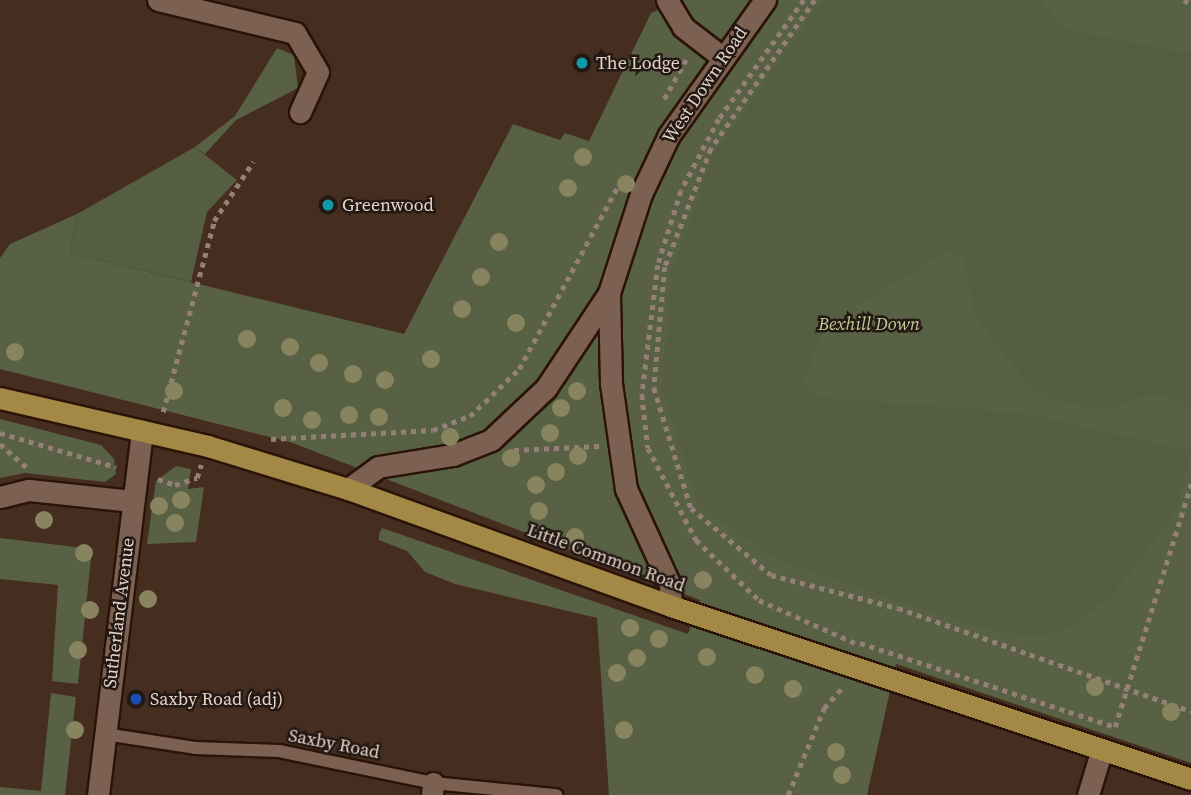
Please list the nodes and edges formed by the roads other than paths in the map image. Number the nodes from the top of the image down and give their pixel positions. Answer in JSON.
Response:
{"nodes":[{"id":1,"x":158,"y":0,"type":"edge"},
{"id":2,"x":667,"y":0,"type":"edge"},
{"id":3,"x":765,"y":0,"type":"edge"},
{"id":4,"x":235,"y":9,"type":"edge"},
{"id":5,"x":722,"y":57,"type":"junction"},
{"id":6,"x":300,"y":112,"type":"dead end"},
{"id":7,"x":609,"y":293,"type":"junction"},
{"id":8,"x":0,"y":398,"type":"edge"},
{"id":9,"x":142,"y":431,"type":"junction"},
{"id":10,"x":348,"y":489,"type":"junction"},
{"id":11,"x":0,"y":497,"type":"edge"},
{"id":12,"x":132,"y":501,"type":"junction"},
{"id":13,"x":671,"y":606,"type":"junction"},
{"id":14,"x":105,"y":734,"type":"junction"},
{"id":15,"x":1102,"y":750,"type":"junction"},
{"id":16,"x":1191,"y":779,"type":"edge"},
{"id":17,"x":433,"y":789,"type":"edge"},
{"id":18,"x":98,"y":795,"type":"edge"},
{"id":19,"x":556,"y":795,"type":"edge"},
{"id":20,"x":1088,"y":795,"type":"edge"}],
"edges":[{"from":1,"to":4,"type":"street"},
{"from":2,"to":5,"type":"street"},
{"from":3,"to":5,"type":"street","name":"West Down Road"},
{"from":4,"to":6,"type":"street"},
{"from":5,"to":7,"type":"street","name":"West Down Road"},
{"from":7,"to":10,"type":"street","name":"West Down Road"},
{"from":7,"to":13,"type":"street","name":"West Down Road"},
{"from":8,"to":9,"type":"highway","name":"Little Common Road"},
{"from":9,"to":10,"type":"highway","name":"Little Common Road"},
{"from":9,"to":12,"type":"street","name":"Sutherland Avenue"},
{"from":10,"to":13,"type":"highway","name":"Little Common Road"},
{"from":11,"to":12,"type":"street"},
{"from":12,"to":14,"type":"street","name":"Sutherland Avenue"},
{"from":13,"to":15,"type":"highway","name":"Little Common Road"},
{"from":14,"to":17,"type":"lane","name":"Saxby Road"},
{"from":14,"to":18,"type":"street","name":"Sutherland Avenue"},
{"from":15,"to":16,"type":"highway","name":"Little Common Road"},
{"from":15,"to":20,"type":"street"},
{"from":17,"to":19,"type":"lane","name":"Saxby Road"}]}
